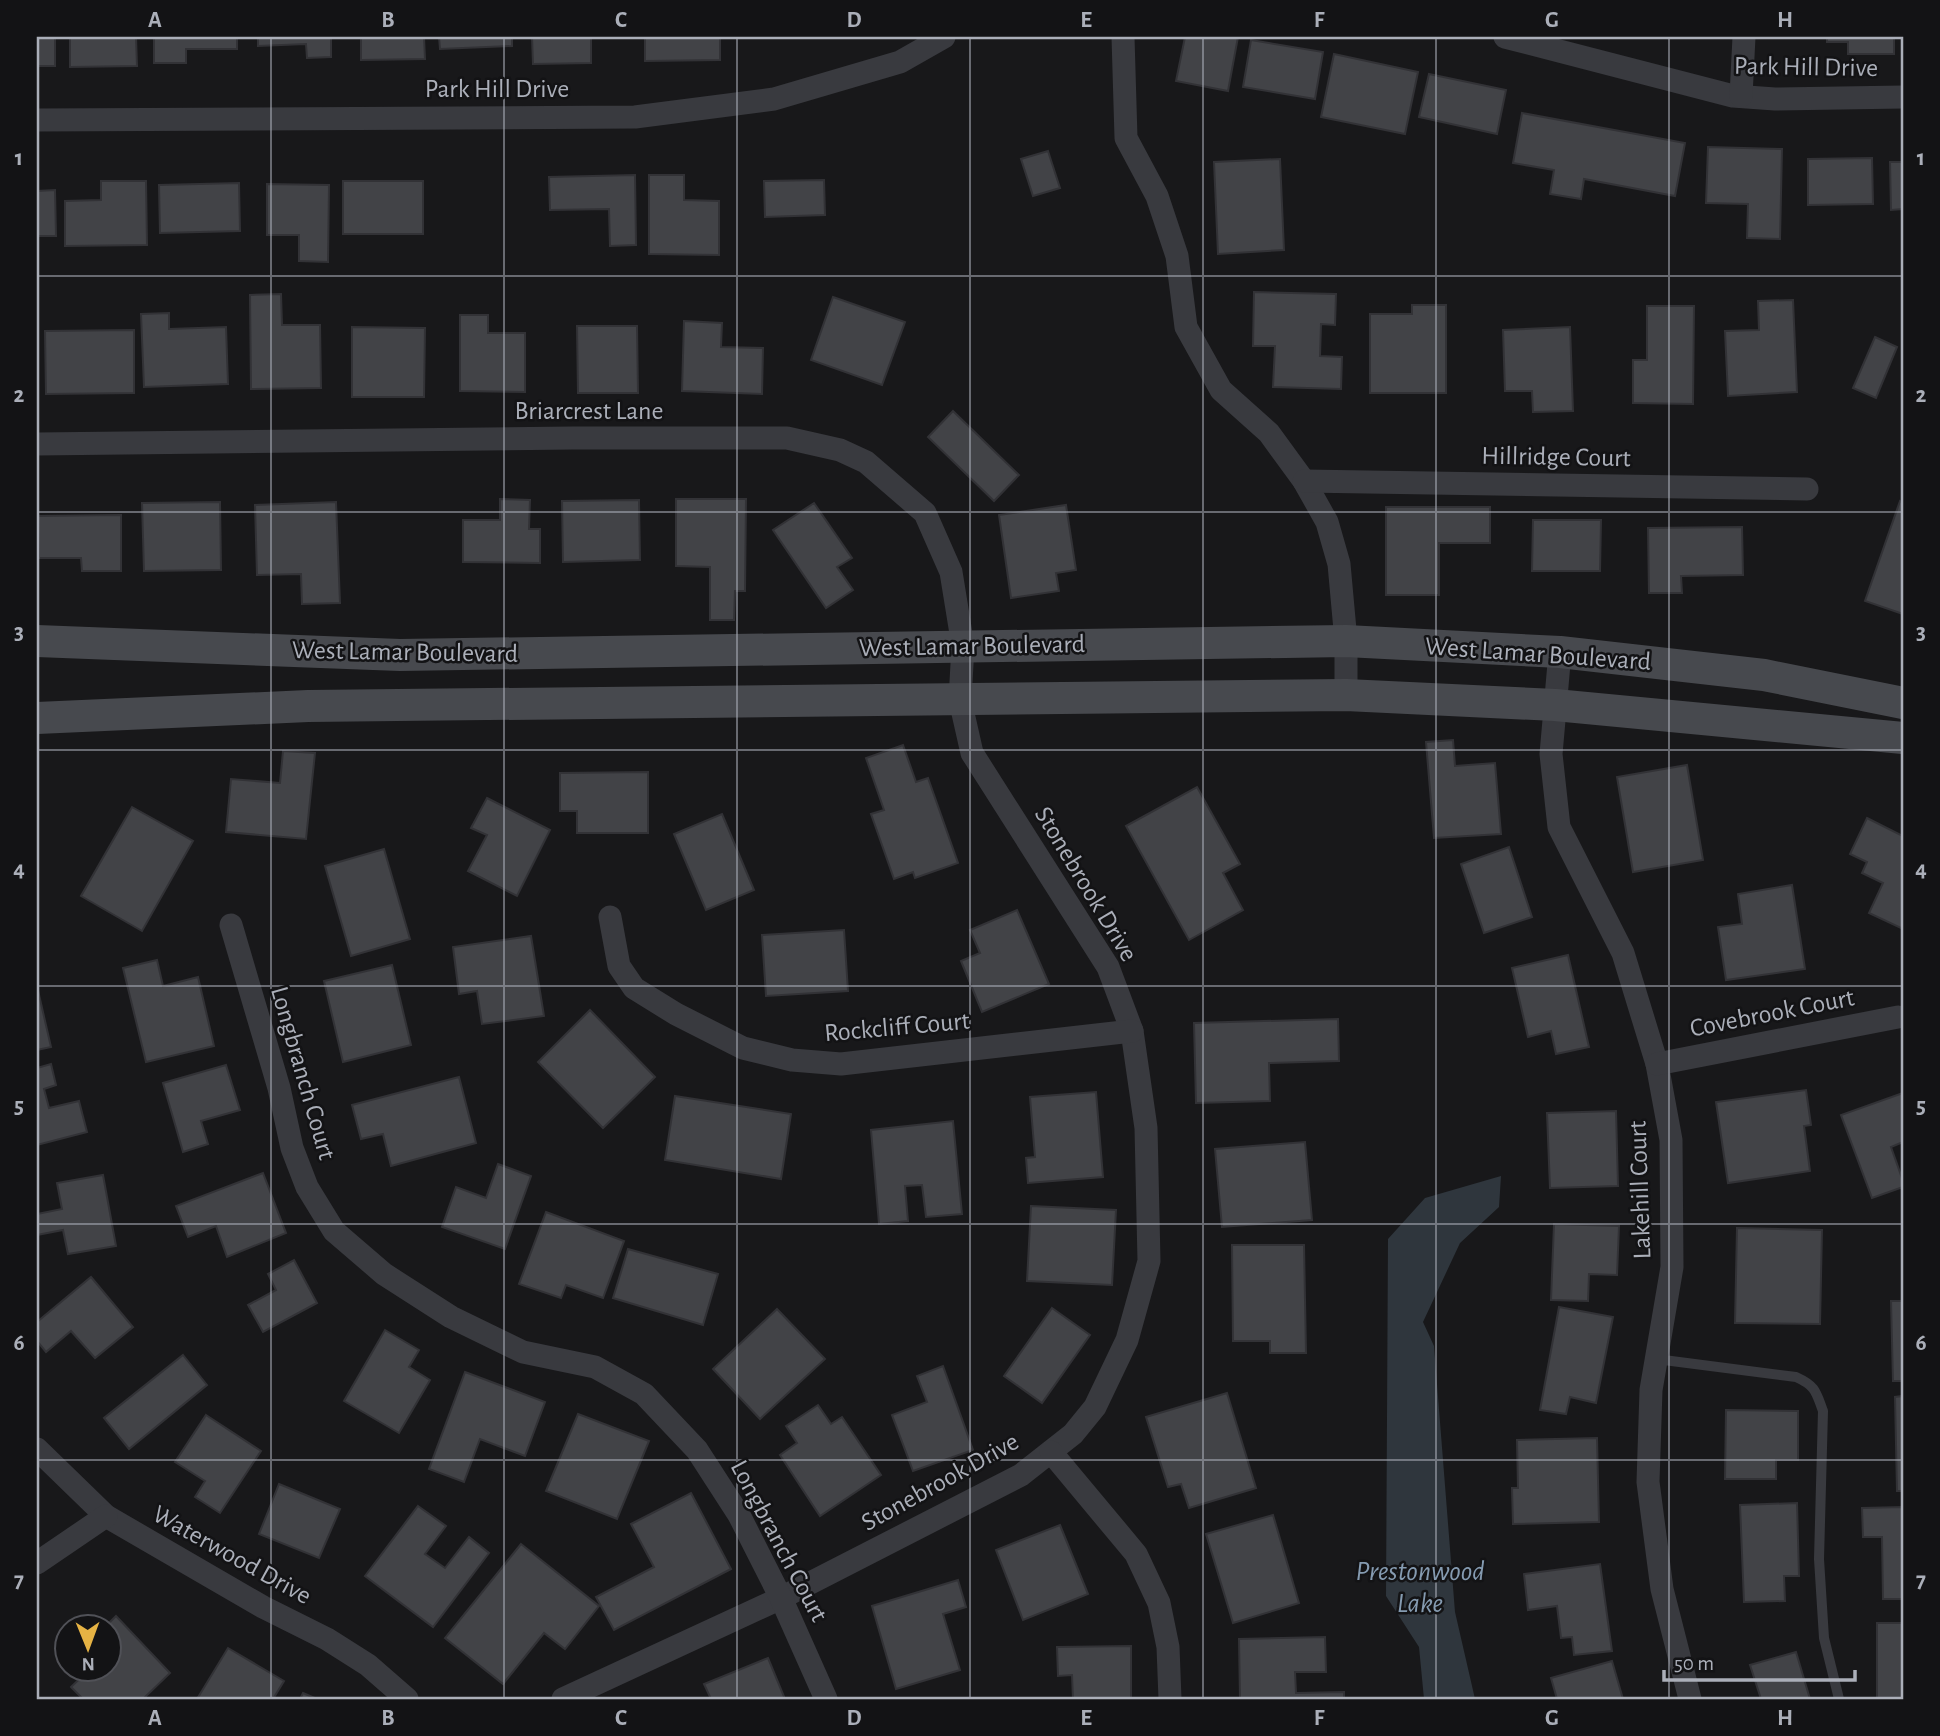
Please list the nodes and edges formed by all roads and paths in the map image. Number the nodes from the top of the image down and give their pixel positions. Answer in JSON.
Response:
{"nodes":[{"id":1,"x":944,"y":37,"type":"edge"},
{"id":2,"x":1123,"y":37,"type":"edge"},
{"id":3,"x":1505,"y":37,"type":"edge"},
{"id":4,"x":1744,"y":37,"type":"edge"},
{"id":5,"x":1741,"y":96,"type":"junction"},
{"id":6,"x":1903,"y":97,"type":"edge"},
{"id":7,"x":37,"y":120,"type":"edge"},
{"id":8,"x":37,"y":444,"type":"edge"},
{"id":9,"x":1304,"y":481,"type":"junction"},
{"id":10,"x":1807,"y":489,"type":"dead end"},
{"id":11,"x":37,"y":640,"type":"edge"},
{"id":12,"x":1346,"y":641,"type":"junction"},
{"id":13,"x":963,"y":646,"type":"junction"},
{"id":14,"x":1560,"y":652,"type":"junction"},
{"id":15,"x":1346,"y":695,"type":"junction"},
{"id":16,"x":960,"y":700,"type":"junction"},
{"id":17,"x":1903,"y":704,"type":"edge"},
{"id":18,"x":1555,"y":705,"type":"junction"},
{"id":19,"x":37,"y":718,"type":"edge"},
{"id":20,"x":1903,"y":738,"type":"edge"},
{"id":21,"x":610,"y":918,"type":"dead end"},
{"id":22,"x":231,"y":925,"type":"dead end"},
{"id":23,"x":1898,"y":1017,"type":"dead end"},
{"id":24,"x":1132,"y":1031,"type":"junction"},
{"id":25,"x":1657,"y":1064,"type":"junction"},
{"id":26,"x":1656,"y":1359,"type":"junction"},
{"id":27,"x":37,"y":1449,"type":"edge"},
{"id":28,"x":1051,"y":1452,"type":"junction"},
{"id":29,"x":106,"y":1516,"type":"junction"},
{"id":30,"x":37,"y":1563,"type":"edge"},
{"id":31,"x":781,"y":1598,"type":"junction"},
{"id":32,"x":407,"y":1699,"type":"edge"},
{"id":33,"x":562,"y":1699,"type":"edge"},
{"id":34,"x":826,"y":1699,"type":"edge"},
{"id":35,"x":1170,"y":1699,"type":"edge"},
{"id":36,"x":1690,"y":1699,"type":"edge"},
{"id":37,"x":1839,"y":1699,"type":"edge"}],
"edges":[{"from":1,"to":7,"type":"street","name":"Park Hill Drive"},
{"from":2,"to":9,"type":"street"},
{"from":3,"to":5,"type":"street","name":"Park Hill Drive"},
{"from":4,"to":5,"type":"street"},
{"from":5,"to":6,"type":"street","name":"Park Hill Drive"},
{"from":8,"to":13,"type":"street","name":"Briarcrest Lane"},
{"from":9,"to":10,"type":"street","name":"Hillridge Court"},
{"from":9,"to":12,"type":"street"},
{"from":11,"to":13,"type":"main road","name":"West Lamar Boulevard"},
{"from":12,"to":13,"type":"main road","name":"West Lamar Boulevard"},
{"from":12,"to":14,"type":"main road","name":"West Lamar Boulevard"},
{"from":12,"to":15,"type":"street"},
{"from":13,"to":16,"type":"street","name":"Briarcrest Lane"},
{"from":14,"to":17,"type":"main road","name":"West Lamar Boulevard"},
{"from":14,"to":18,"type":"street","name":"Lakehill Court"},
{"from":15,"to":16,"type":"main road","name":"West Lamar Boulevard"},
{"from":15,"to":18,"type":"main road","name":"West Lamar Boulevard"},
{"from":16,"to":19,"type":"main road","name":"West Lamar Boulevard"},
{"from":16,"to":24,"type":"street","name":"Stonebrook Drive"},
{"from":18,"to":20,"type":"main road","name":"West Lamar Boulevard"},
{"from":18,"to":25,"type":"street","name":"Lakehill Court"},
{"from":21,"to":24,"type":"street","name":"Rockcliff Court"},
{"from":22,"to":31,"type":"street","name":"Longbranch Court"},
{"from":23,"to":25,"type":"street","name":"Covebrook Court"},
{"from":24,"to":28,"type":"street","name":"Stonebrook Drive"},
{"from":25,"to":26,"type":"street","name":"Lakehill Court"},
{"from":26,"to":36,"type":"street","name":"Lakehill Court"},
{"from":26,"to":37,"type":"lane"},
{"from":27,"to":29,"type":"street","name":"Waterwood Drive"},
{"from":28,"to":31,"type":"street","name":"Stonebrook Drive"},
{"from":28,"to":35,"type":"street"},
{"from":29,"to":30,"type":"street"},
{"from":29,"to":32,"type":"street","name":"Waterwood Drive"},
{"from":31,"to":33,"type":"street","name":"Stonebrook Drive"},
{"from":31,"to":34,"type":"street","name":"Longbranch Court"}]}
